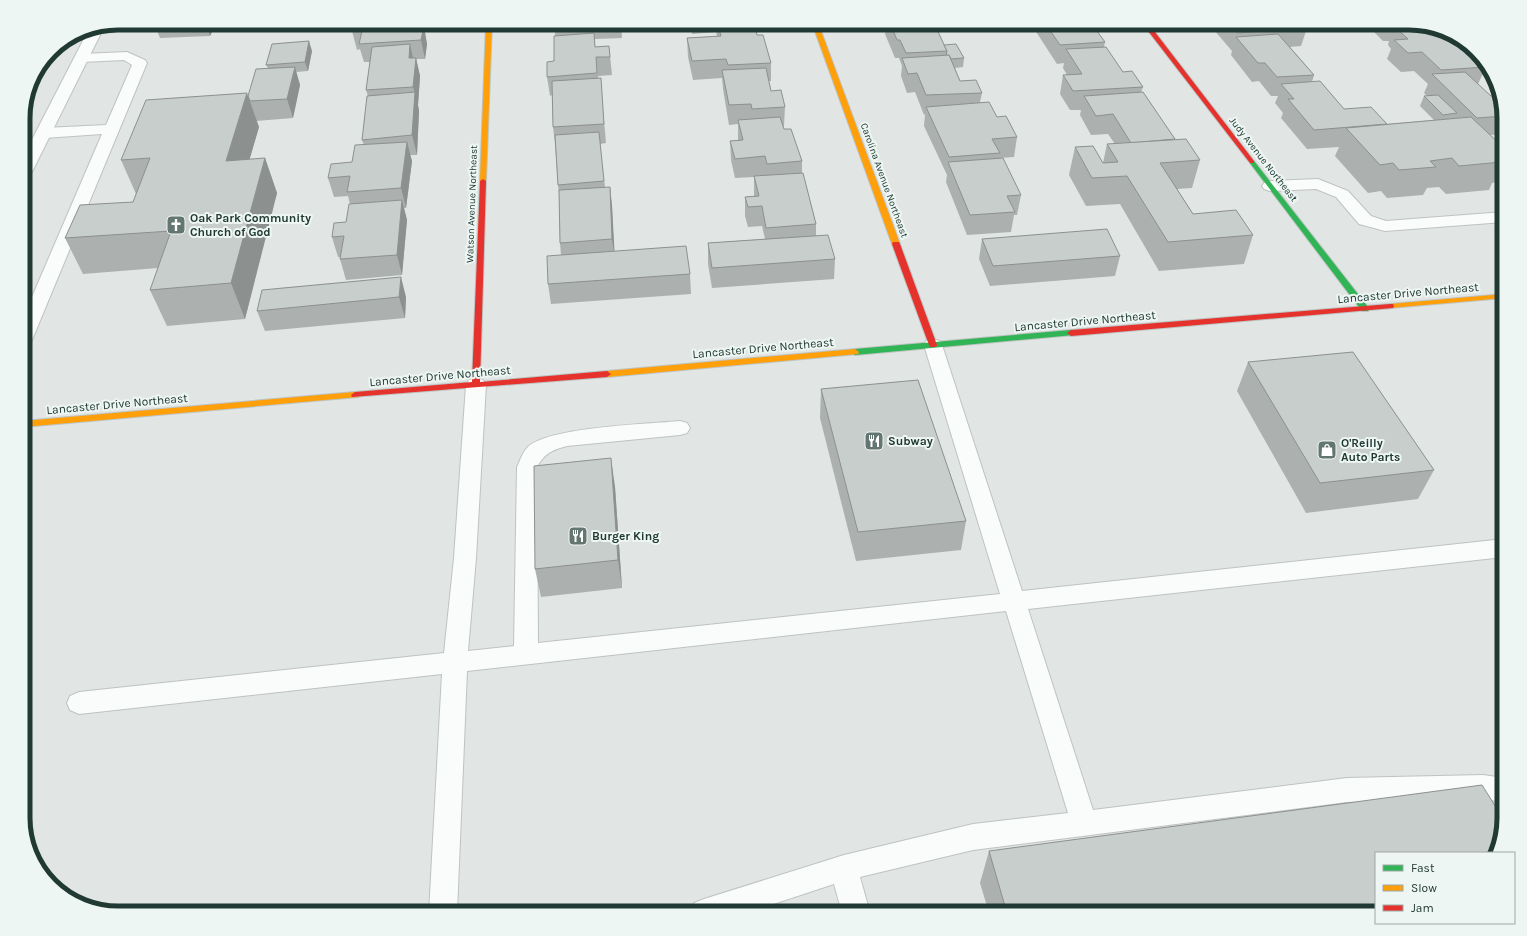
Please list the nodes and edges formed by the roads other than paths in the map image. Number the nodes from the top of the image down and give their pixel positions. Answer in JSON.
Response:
{"nodes":[{"id":1,"x":488,"y":30,"type":"edge"},
{"id":2,"x":818,"y":30,"type":"edge"},
{"id":3,"x":1150,"y":30,"type":"edge"},
{"id":4,"x":94,"y":34,"type":"edge"},
{"id":5,"x":82,"y":58,"type":"junction"},
{"id":6,"x":113,"y":129,"type":"junction"},
{"id":7,"x":44,"y":133,"type":"junction"},
{"id":8,"x":30,"y":160,"type":"edge"},
{"id":9,"x":1270,"y":186,"type":"junction"},
{"id":10,"x":1497,"y":218,"type":"edge"},
{"id":11,"x":1497,"y":297,"type":"edge"},
{"id":12,"x":1365,"y":309,"type":"junction"},
{"id":13,"x":30,"y":324,"type":"edge"},
{"id":14,"x":933,"y":345,"type":"junction"},
{"id":15,"x":476,"y":385,"type":"junction"},
{"id":16,"x":30,"y":423,"type":"edge"},
{"id":17,"x":680,"y":428,"type":"dead end"},
{"id":18,"x":1497,"y":549,"type":"edge"},
{"id":19,"x":1014,"y":601,"type":"junction"},
{"id":20,"x":526,"y":654,"type":"junction"},
{"id":21,"x":455,"y":662,"type":"junction"},
{"id":22,"x":79,"y":703,"type":"dead end"},
{"id":23,"x":1497,"y":789,"type":"edge"},
{"id":24,"x":1084,"y":822,"type":"junction"},
{"id":25,"x":844,"y":868,"type":"junction"},
{"id":26,"x":443,"y":906,"type":"edge"},
{"id":27,"x":726,"y":906,"type":"edge"},
{"id":28,"x":854,"y":906,"type":"edge"}],
"edges":[{"from":1,"to":15,"type":"street","name":"Watson Avenue Northeast"},
{"from":2,"to":14,"type":"street","name":"Carolina Avenue Northeast"},
{"from":3,"to":9,"type":"street","name":"Judy Avenue Northeast"},
{"from":4,"to":5,"type":"street"},
{"from":5,"to":6,"type":"lane"},
{"from":5,"to":7,"type":"street"},
{"from":6,"to":7,"type":"lane"},
{"from":6,"to":13,"type":"lane"},
{"from":7,"to":8,"type":"street"},
{"from":9,"to":10,"type":"lane"},
{"from":9,"to":12,"type":"street","name":"Judy Avenue Northeast"},
{"from":11,"to":12,"type":"street","name":"Lancaster Drive Northeast"},
{"from":12,"to":14,"type":"street","name":"Lancaster Drive Northeast"},
{"from":14,"to":15,"type":"street","name":"Lancaster Drive Northeast"},
{"from":14,"to":19,"type":"lane"},
{"from":15,"to":16,"type":"street","name":"Lancaster Drive Northeast"},
{"from":15,"to":21,"type":"lane"},
{"from":17,"to":20,"type":"lane"},
{"from":18,"to":19,"type":"lane"},
{"from":19,"to":20,"type":"lane"},
{"from":19,"to":24,"type":"lane"},
{"from":20,"to":21,"type":"lane"},
{"from":21,"to":22,"type":"lane"},
{"from":21,"to":26,"type":"lane"},
{"from":23,"to":24,"type":"lane"},
{"from":24,"to":25,"type":"lane"},
{"from":25,"to":27,"type":"lane"},
{"from":25,"to":28,"type":"lane"}]}
